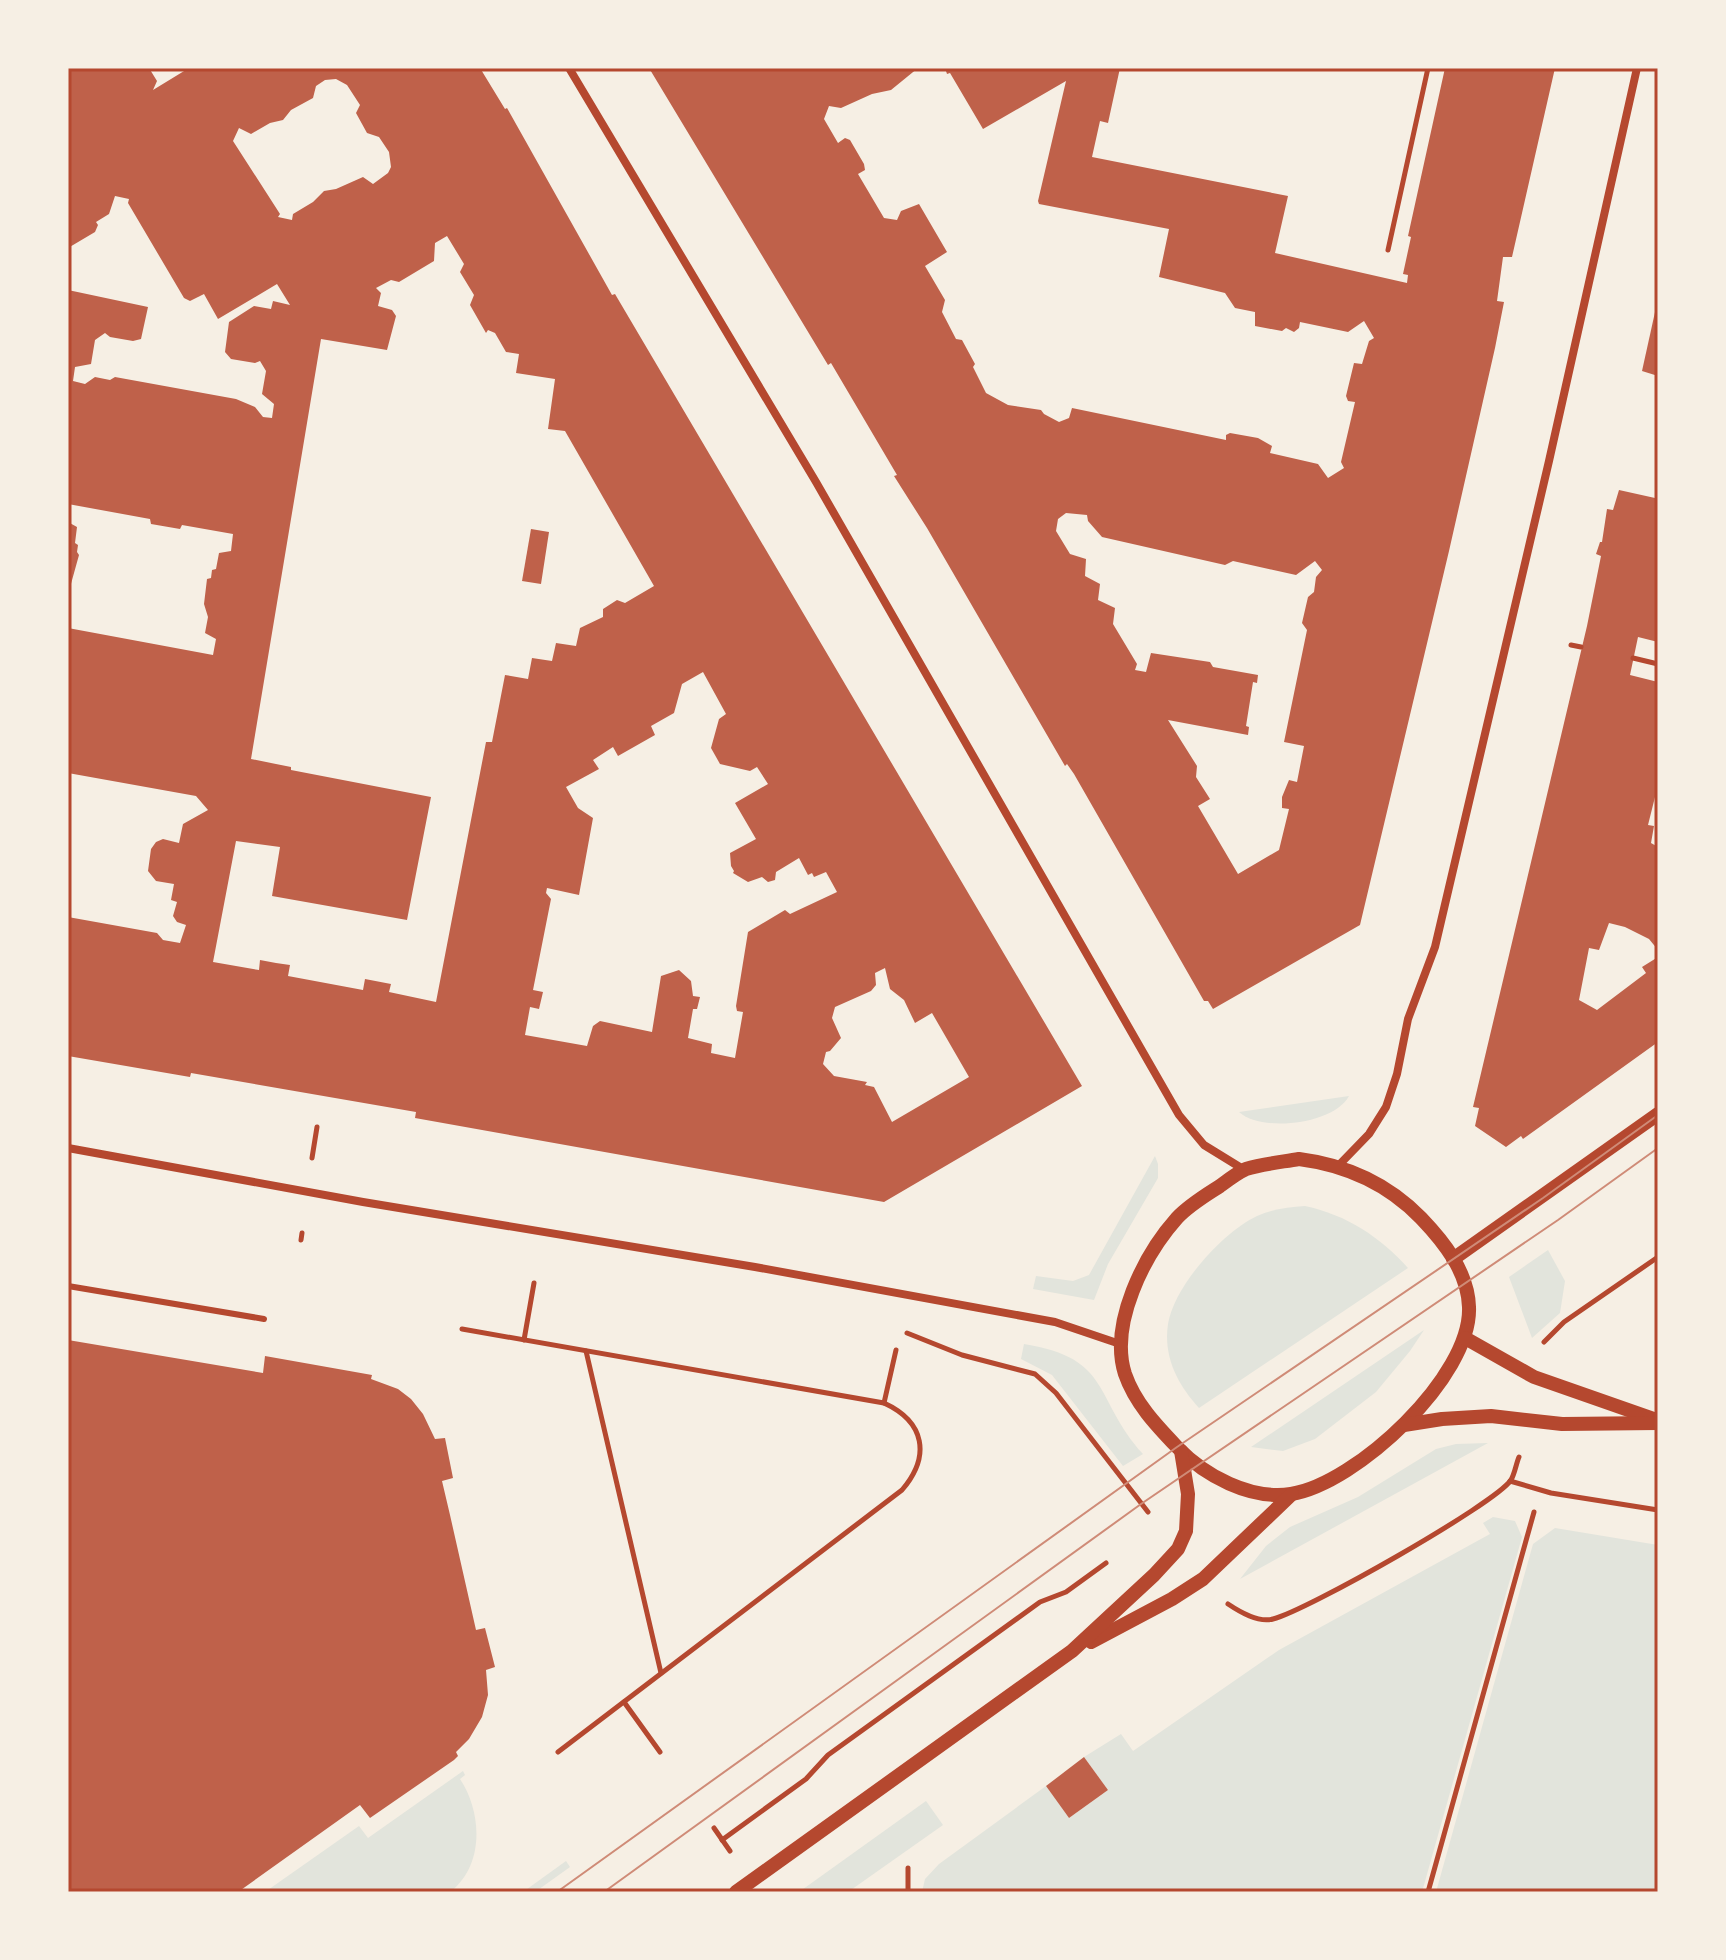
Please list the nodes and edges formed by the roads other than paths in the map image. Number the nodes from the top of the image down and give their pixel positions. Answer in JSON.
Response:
{"nodes":[{"id":1,"x":569,"y":68,"type":"edge"},
{"id":2,"x":1637,"y":68,"type":"edge"},
{"id":3,"x":1658,"y":1114,"type":"edge"},
{"id":4,"x":68,"y":1148,"type":"edge"},
{"id":5,"x":1339,"y":1165,"type":"junction"},
{"id":6,"x":1244,"y":1170,"type":"junction"},
{"id":7,"x":1453,"y":1259,"type":"junction"},
{"id":8,"x":68,"y":1286,"type":"edge"},
{"id":9,"x":264,"y":1319,"type":"dead end"},
{"id":10,"x":1465,"y":1338,"type":"junction"},
{"id":11,"x":1123,"y":1345,"type":"junction"},
{"id":12,"x":1658,"y":1422,"type":"edge"},
{"id":13,"x":1404,"y":1425,"type":"junction"},
{"id":14,"x":1181,"y":1451,"type":"junction"},
{"id":15,"x":1292,"y":1494,"type":"junction"},
{"id":16,"x":1072,"y":1651,"type":"junction"},
{"id":17,"x":736,"y":1892,"type":"edge"}],
"edges":[{"from":1,"to":6,"type":"street"},
{"from":2,"to":5,"type":"street"},
{"from":3,"to":7,"type":"street"},
{"from":4,"to":11,"type":"street"},
{"from":5,"to":6,"type":"street"},
{"from":5,"to":7,"type":"street"},
{"from":6,"to":11,"type":"street"},
{"from":7,"to":10,"type":"street"},
{"from":8,"to":9,"type":"lane"},
{"from":10,"to":12,"type":"street"},
{"from":10,"to":13,"type":"street"},
{"from":11,"to":14,"type":"street"},
{"from":12,"to":13,"type":"street"},
{"from":13,"to":15,"type":"street"},
{"from":14,"to":15,"type":"street"},
{"from":14,"to":16,"type":"street"},
{"from":15,"to":16,"type":"street"},
{"from":16,"to":17,"type":"street"}]}
